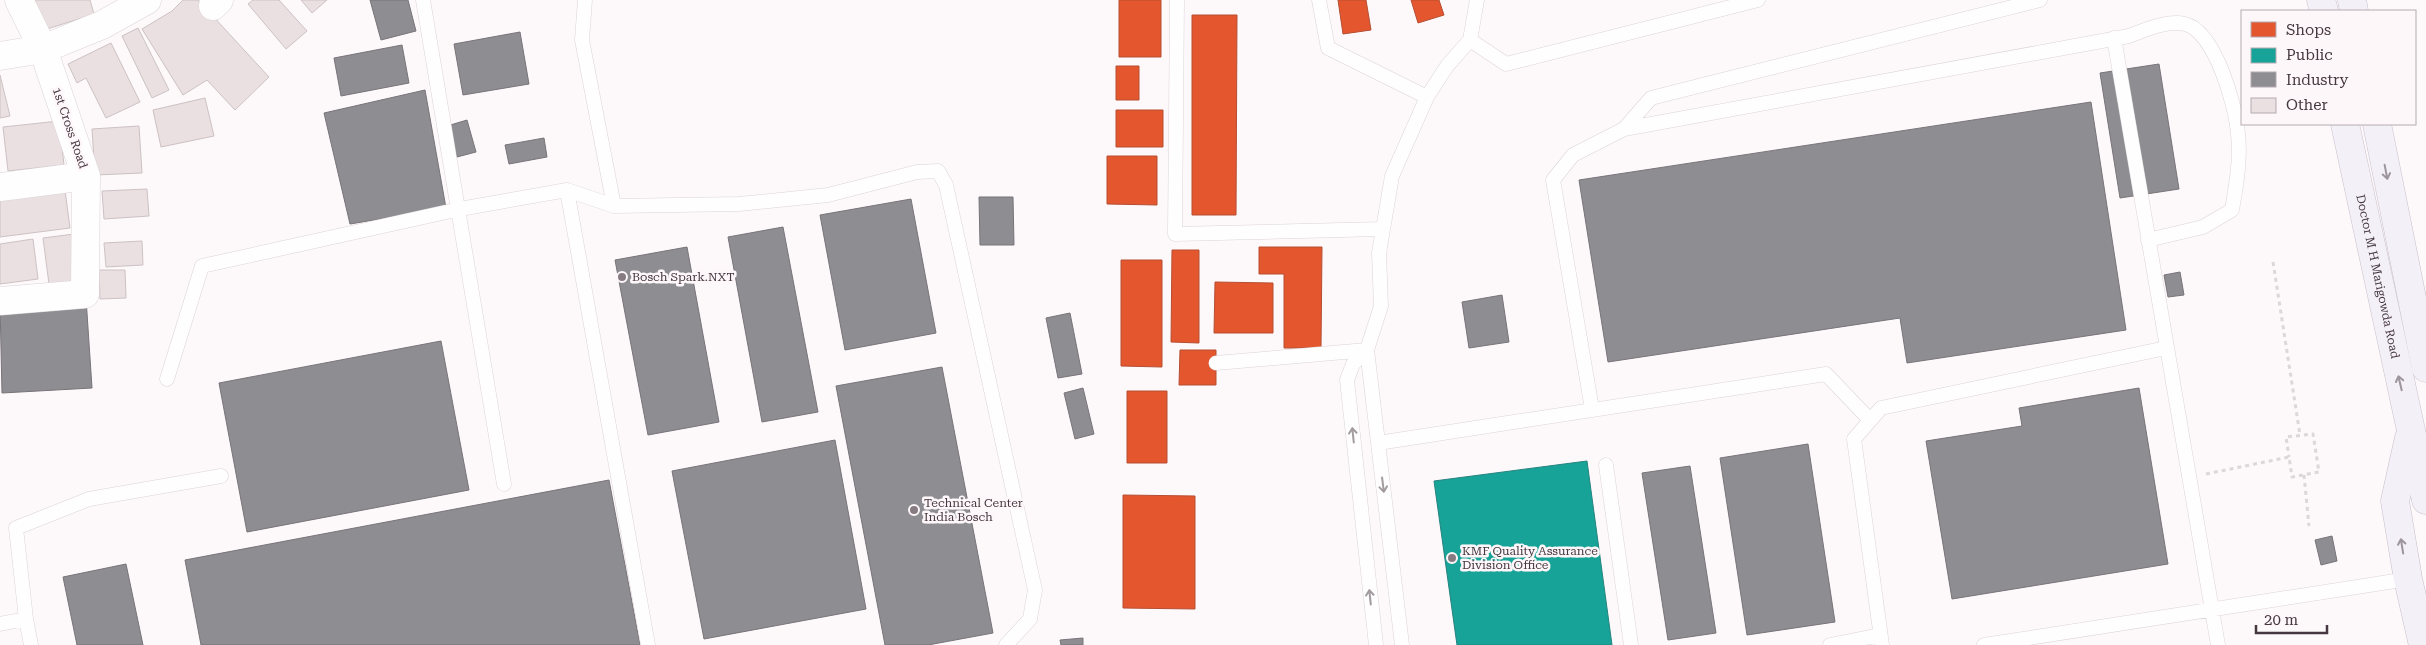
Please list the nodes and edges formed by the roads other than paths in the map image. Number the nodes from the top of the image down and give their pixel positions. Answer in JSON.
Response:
{"nodes":[{"id":1,"x":19,"y":0,"type":"edge"},
{"id":2,"x":146,"y":0,"type":"edge"},
{"id":3,"x":423,"y":0,"type":"edge"},
{"id":4,"x":585,"y":0,"type":"edge"},
{"id":5,"x":1177,"y":0,"type":"edge"},
{"id":6,"x":1319,"y":0,"type":"edge"},
{"id":7,"x":1477,"y":0,"type":"edge"},
{"id":8,"x":1758,"y":0,"type":"edge"},
{"id":9,"x":2040,"y":0,"type":"edge"},
{"id":10,"x":2114,"y":38,"type":"junction"},
{"id":11,"x":1470,"y":40,"type":"junction"},
{"id":12,"x":43,"y":49,"type":"junction"},
{"id":13,"x":0,"y":56,"type":"edge"},
{"id":14,"x":1427,"y":98,"type":"junction"},
{"id":15,"x":2345,"y":125,"type":"edge"},
{"id":16,"x":2377,"y":125,"type":"edge"},
{"id":17,"x":1624,"y":129,"type":"junction"},
{"id":18,"x":86,"y":176,"type":"junction"},
{"id":19,"x":0,"y":187,"type":"edge"},
{"id":20,"x":567,"y":190,"type":"junction"},
{"id":21,"x":614,"y":206,"type":"junction"},
{"id":22,"x":460,"y":209,"type":"junction"},
{"id":23,"x":1383,"y":230,"type":"junction"},
{"id":24,"x":2148,"y":240,"type":"junction"},
{"id":25,"x":0,"y":301,"type":"edge"},
{"id":26,"x":2166,"y":348,"type":"junction"},
{"id":27,"x":1368,"y":350,"type":"junction"},
{"id":28,"x":1216,"y":363,"type":"dead end"},
{"id":29,"x":2426,"y":368,"type":"edge"},
{"id":30,"x":167,"y":379,"type":"dead end"},
{"id":31,"x":1592,"y":409,"type":"junction"},
{"id":32,"x":1870,"y":420,"type":"junction"},
{"id":33,"x":2411,"y":431,"type":"junction"},
{"id":34,"x":1378,"y":443,"type":"junction"},
{"id":35,"x":1606,"y":465,"type":"dead end"},
{"id":36,"x":221,"y":476,"type":"dead end"},
{"id":37,"x":504,"y":484,"type":"dead end"},
{"id":38,"x":2426,"y":500,"type":"edge"},
{"id":39,"x":2408,"y":579,"type":"junction"},
{"id":40,"x":2212,"y":609,"type":"junction"},
{"id":41,"x":26,"y":620,"type":"junction"},
{"id":42,"x":0,"y":624,"type":"edge"},
{"id":43,"x":1881,"y":640,"type":"edge"},
{"id":44,"x":31,"y":645,"type":"edge"},
{"id":45,"x":648,"y":645,"type":"edge"},
{"id":46,"x":1006,"y":645,"type":"edge"},
{"id":47,"x":1376,"y":645,"type":"edge"},
{"id":48,"x":1402,"y":645,"type":"edge"},
{"id":49,"x":1631,"y":645,"type":"edge"},
{"id":50,"x":1830,"y":645,"type":"edge"},
{"id":51,"x":1984,"y":645,"type":"edge"},
{"id":52,"x":2218,"y":645,"type":"edge"},
{"id":53,"x":2423,"y":645,"type":"edge"}],
"edges":[{"from":1,"to":12,"type":"street","name":"1st Cross Road"},
{"from":2,"to":12,"type":"street"},
{"from":3,"to":22,"type":"lane"},
{"from":4,"to":21,"type":"lane"},
{"from":5,"to":23,"type":"lane"},
{"from":6,"to":14,"type":"lane"},
{"from":7,"to":11,"type":"lane"},
{"from":8,"to":11,"type":"lane"},
{"from":9,"to":17,"type":"lane"},
{"from":10,"to":17,"type":"lane"},
{"from":10,"to":24,"type":"lane"},
{"from":10,"to":24,"type":"lane"},
{"from":11,"to":14,"type":"lane"},
{"from":12,"to":13,"type":"street"},
{"from":12,"to":18,"type":"street","name":"1st Cross Road"},
{"from":14,"to":23,"type":"lane"},
{"from":33,"to":15,"type":"main road","name":"Doctor M H Marigowda Road","one_way":true},
{"from":16,"to":29,"type":"main road","one_way":true},
{"from":17,"to":31,"type":"lane"},
{"from":18,"to":19,"type":"street"},
{"from":18,"to":25,"type":"street","name":"1st Cross Road"},
{"from":20,"to":21,"type":"lane"},
{"from":20,"to":22,"type":"lane"},
{"from":20,"to":45,"type":"lane"},
{"from":21,"to":46,"type":"lane"},
{"from":22,"to":30,"type":"lane"},
{"from":22,"to":37,"type":"lane"},
{"from":23,"to":27,"type":"lane"},
{"from":24,"to":26,"type":"lane"},
{"from":26,"to":32,"type":"lane"},
{"from":26,"to":40,"type":"lane"},
{"from":27,"to":28,"type":"lane"},
{"from":27,"to":34,"type":"lane"},
{"from":47,"to":27,"type":"lane","one_way":true},
{"from":31,"to":32,"type":"lane"},
{"from":31,"to":34,"type":"lane"},
{"from":32,"to":43,"type":"lane"},
{"from":33,"to":38,"type":"main road","name":"Doctor M H Marigowda Road"},
{"from":39,"to":33,"type":"main road","one_way":true},
{"from":34,"to":48,"type":"lane","one_way":true},
{"from":35,"to":49,"type":"lane"},
{"from":36,"to":41,"type":"lane"},
{"from":39,"to":40,"type":"lane"},
{"from":39,"to":53,"type":"main road"},
{"from":40,"to":51,"type":"lane"},
{"from":40,"to":52,"type":"lane"},
{"from":41,"to":42,"type":"lane"},
{"from":41,"to":44,"type":"lane"},
{"from":43,"to":50,"type":"lane"}]}
